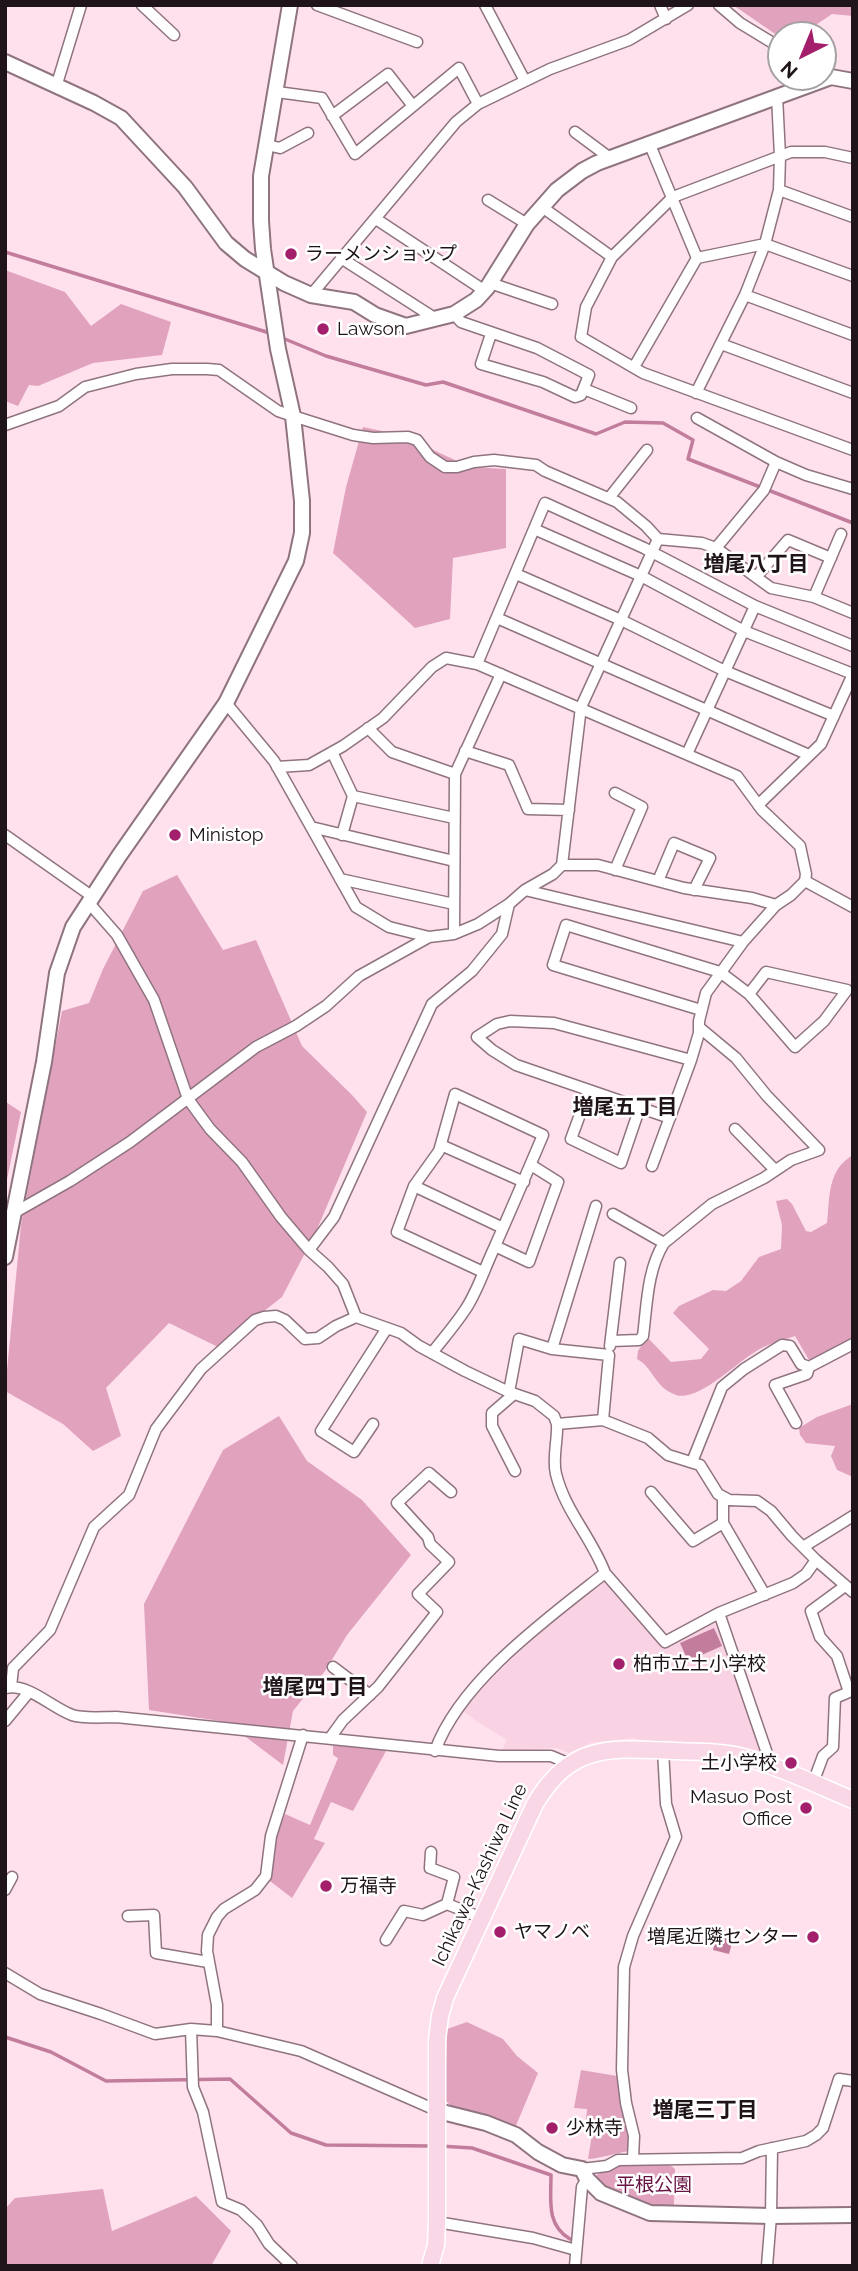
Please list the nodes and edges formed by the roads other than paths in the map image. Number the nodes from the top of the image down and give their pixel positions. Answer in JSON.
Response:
{"nodes":[{"id":1,"x":80,"y":5,"type":"edge"},
{"id":2,"x":142,"y":5,"type":"edge"},
{"id":3,"x":290,"y":5,"type":"edge"},
{"id":4,"x":317,"y":5,"type":"edge"},
{"id":5,"x":485,"y":5,"type":"edge"},
{"id":6,"x":660,"y":5,"type":"edge"},
{"id":7,"x":688,"y":5,"type":"edge"},
{"id":8,"x":719,"y":5,"type":"edge"},
{"id":9,"x":666,"y":19,"type":"junction"},
{"id":10,"x":174,"y":35,"type":"dead end"},
{"id":11,"x":767,"y":39,"type":"edge"},
{"id":12,"x":417,"y":42,"type":"dead end"},
{"id":13,"x":5,"y":62,"type":"edge"},
{"id":14,"x":525,"y":82,"type":"junction"},
{"id":15,"x":56,"y":87,"type":"junction"},
{"id":16,"x":789,"y":91,"type":"edge"},
{"id":17,"x":277,"y":92,"type":"junction"},
{"id":18,"x":777,"y":96,"type":"junction"},
{"id":19,"x":478,"y":104,"type":"junction"},
{"id":20,"x":413,"y":106,"type":"junction"},
{"id":21,"x":332,"y":116,"type":"junction"},
{"id":22,"x":575,"y":132,"type":"dead end"},
{"id":23,"x":308,"y":133,"type":"dead end"},
{"id":24,"x":267,"y":145,"type":"junction"},
{"id":25,"x":650,"y":145,"type":"junction"},
{"id":26,"x":780,"y":156,"type":"junction"},
{"id":27,"x":610,"y":158,"type":"junction"},
{"id":28,"x":853,"y":158,"type":"edge"},
{"id":29,"x":779,"y":190,"type":"junction"},
{"id":30,"x":673,"y":197,"type":"junction"},
{"id":31,"x":488,"y":200,"type":"dead end"},
{"id":32,"x":542,"y":207,"type":"junction"},
{"id":33,"x":853,"y":217,"type":"edge"},
{"id":34,"x":376,"y":219,"type":"junction"},
{"id":35,"x":527,"y":224,"type":"junction"},
{"id":36,"x":765,"y":244,"type":"junction"},
{"id":37,"x":612,"y":257,"type":"junction"},
{"id":38,"x":341,"y":258,"type":"junction"},
{"id":39,"x":697,"y":258,"type":"junction"},
{"id":40,"x":267,"y":273,"type":"junction"},
{"id":41,"x":853,"y":276,"type":"edge"},
{"id":42,"x":488,"y":287,"type":"junction"},
{"id":43,"x":311,"y":295,"type":"junction"},
{"id":44,"x":745,"y":295,"type":"junction"},
{"id":45,"x":552,"y":304,"type":"dead end"},
{"id":46,"x":454,"y":314,"type":"junction"},
{"id":47,"x":437,"y":319,"type":"junction"},
{"id":48,"x":491,"y":334,"type":"junction"},
{"id":49,"x":853,"y":335,"type":"edge"},
{"id":50,"x":721,"y":344,"type":"junction"},
{"id":51,"x":634,"y":367,"type":"junction"},
{"id":52,"x":584,"y":389,"type":"junction"},
{"id":53,"x":696,"y":393,"type":"junction"},
{"id":54,"x":853,"y":393,"type":"edge"},
{"id":55,"x":631,"y":408,"type":"dead end"},
{"id":56,"x":293,"y":416,"type":"junction"},
{"id":57,"x":696,"y":418,"type":"dead end"},
{"id":58,"x":5,"y":425,"type":"edge"},
{"id":59,"x":647,"y":450,"type":"dead end"},
{"id":60,"x":853,"y":450,"type":"edge"},
{"id":61,"x":776,"y":462,"type":"junction"},
{"id":62,"x":853,"y":488,"type":"edge"},
{"id":63,"x":609,"y":498,"type":"junction"},
{"id":64,"x":534,"y":529,"type":"junction"},
{"id":65,"x":841,"y":534,"type":"dead end"},
{"id":66,"x":657,"y":539,"type":"junction"},
{"id":67,"x":716,"y":548,"type":"junction"},
{"id":68,"x":652,"y":552,"type":"junction"},
{"id":69,"x":831,"y":558,"type":"junction"},
{"id":70,"x":516,"y":574,"type":"junction"},
{"id":71,"x":641,"y":576,"type":"junction"},
{"id":72,"x":756,"y":577,"type":"junction"},
{"id":73,"x":814,"y":597,"type":"junction"},
{"id":74,"x":755,"y":606,"type":"junction"},
{"id":75,"x":852,"y":609,"type":"edge"},
{"id":76,"x":497,"y":618,"type":"junction"},
{"id":77,"x":621,"y":620,"type":"junction"},
{"id":78,"x":744,"y":631,"type":"junction"},
{"id":79,"x":853,"y":646,"type":"edge"},
{"id":80,"x":601,"y":663,"type":"junction"},
{"id":81,"x":477,"y":664,"type":"junction"},
{"id":82,"x":725,"y":671,"type":"junction"},
{"id":83,"x":501,"y":674,"type":"junction"},
{"id":84,"x":226,"y":704,"type":"junction"},
{"id":85,"x":581,"y":707,"type":"junction"},
{"id":86,"x":707,"y":712,"type":"junction"},
{"id":87,"x":834,"y":716,"type":"junction"},
{"id":88,"x":368,"y":728,"type":"junction"},
{"id":89,"x":465,"y":751,"type":"junction"},
{"id":90,"x":332,"y":752,"type":"junction"},
{"id":91,"x":687,"y":754,"type":"junction"},
{"id":92,"x":809,"y":755,"type":"junction"},
{"id":93,"x":277,"y":767,"type":"junction"},
{"id":94,"x":455,"y":774,"type":"junction"},
{"id":95,"x":615,"y":793,"type":"dead end"},
{"id":96,"x":353,"y":796,"type":"junction"},
{"id":97,"x":758,"y":804,"type":"junction"},
{"id":98,"x":569,"y":810,"type":"junction"},
{"id":99,"x":454,"y":818,"type":"junction"},
{"id":100,"x":311,"y":827,"type":"junction"},
{"id":101,"x":5,"y":835,"type":"edge"},
{"id":102,"x":342,"y":835,"type":"junction"},
{"id":103,"x":454,"y":861,"type":"junction"},
{"id":104,"x":562,"y":865,"type":"junction"},
{"id":105,"x":615,"y":870,"type":"junction"},
{"id":106,"x":341,"y":879,"type":"junction"},
{"id":107,"x":658,"y":881,"type":"junction"},
{"id":108,"x":805,"y":881,"type":"junction"},
{"id":109,"x":525,"y":890,"type":"junction"},
{"id":110,"x":694,"y":890,"type":"junction"},
{"id":111,"x":91,"y":900,"type":"junction"},
{"id":112,"x":454,"y":904,"type":"junction"},
{"id":113,"x":509,"y":904,"type":"junction"},
{"id":114,"x":776,"y":905,"type":"junction"},
{"id":115,"x":853,"y":907,"type":"edge"},
{"id":116,"x":454,"y":934,"type":"junction"},
{"id":117,"x":429,"y":937,"type":"junction"},
{"id":118,"x":743,"y":942,"type":"junction"},
{"id":119,"x":720,"y":972,"type":"junction"},
{"id":120,"x":749,"y":994,"type":"junction"},
{"id":121,"x":701,"y":1010,"type":"junction"},
{"id":122,"x":700,"y":1028,"type":"junction"},
{"id":123,"x":691,"y":1060,"type":"junction"},
{"id":124,"x":589,"y":1090,"type":"junction"},
{"id":125,"x":188,"y":1099,"type":"junction"},
{"id":126,"x":640,"y":1107,"type":"junction"},
{"id":127,"x":670,"y":1118,"type":"junction"},
{"id":128,"x":735,"y":1129,"type":"dead end"},
{"id":129,"x":441,"y":1145,"type":"junction"},
{"id":130,"x":531,"y":1165,"type":"junction"},
{"id":131,"x":652,"y":1166,"type":"dead end"},
{"id":132,"x":775,"y":1170,"type":"junction"},
{"id":133,"x":524,"y":1182,"type":"junction"},
{"id":134,"x":414,"y":1186,"type":"junction"},
{"id":135,"x":596,"y":1206,"type":"dead end"},
{"id":136,"x":613,"y":1214,"type":"dead end"},
{"id":137,"x":10,"y":1215,"type":"edge"},
{"id":138,"x":503,"y":1227,"type":"junction"},
{"id":139,"x":664,"y":1243,"type":"junction"},
{"id":140,"x":495,"y":1246,"type":"junction"},
{"id":141,"x":309,"y":1250,"type":"junction"},
{"id":142,"x":5,"y":1257,"type":"edge"},
{"id":143,"x":620,"y":1263,"type":"dead end"},
{"id":144,"x":483,"y":1272,"type":"junction"},
{"id":145,"x":356,"y":1317,"type":"junction"},
{"id":146,"x":387,"y":1328,"type":"junction"},
{"id":147,"x":611,"y":1341,"type":"junction"},
{"id":148,"x":853,"y":1343,"type":"edge"},
{"id":149,"x":552,"y":1349,"type":"junction"},
{"id":150,"x":432,"y":1353,"type":"junction"},
{"id":151,"x":609,"y":1355,"type":"junction"},
{"id":152,"x":808,"y":1367,"type":"junction"},
{"id":153,"x":512,"y":1393,"type":"junction"},
{"id":154,"x":603,"y":1420,"type":"junction"},
{"id":155,"x":796,"y":1423,"type":"dead end"},
{"id":156,"x":373,"y":1424,"type":"dead end"},
{"id":157,"x":557,"y":1424,"type":"junction"},
{"id":158,"x":692,"y":1462,"type":"junction"},
{"id":159,"x":515,"y":1471,"type":"dead end"},
{"id":160,"x":451,"y":1492,"type":"dead end"},
{"id":161,"x":651,"y":1492,"type":"dead end"},
{"id":162,"x":723,"y":1498,"type":"junction"},
{"id":163,"x":853,"y":1516,"type":"edge"},
{"id":164,"x":723,"y":1523,"type":"junction"},
{"id":165,"x":803,"y":1547,"type":"junction"},
{"id":166,"x":816,"y":1560,"type":"junction"},
{"id":167,"x":605,"y":1573,"type":"junction"},
{"id":168,"x":849,"y":1589,"type":"edge"},
{"id":169,"x":765,"y":1595,"type":"junction"},
{"id":170,"x":719,"y":1613,"type":"junction"},
{"id":171,"x":332,"y":1667,"type":"dead end"},
{"id":172,"x":8,"y":1688,"type":"edge"},
{"id":173,"x":29,"y":1692,"type":"junction"},
{"id":174,"x":370,"y":1695,"type":"junction"},
{"id":175,"x":5,"y":1721,"type":"edge"},
{"id":176,"x":303,"y":1735,"type":"junction"},
{"id":177,"x":330,"y":1738,"type":"junction"},
{"id":178,"x":663,"y":1750,"type":"junction"},
{"id":179,"x":435,"y":1751,"type":"junction"},
{"id":180,"x":569,"y":1764,"type":"junction"},
{"id":181,"x":771,"y":1765,"type":"junction"},
{"id":182,"x":813,"y":1783,"type":"junction"},
{"id":183,"x":853,"y":1800,"type":"edge"},
{"id":184,"x":431,"y":1852,"type":"dead end"},
{"id":185,"x":12,"y":1877,"type":"dead end"},
{"id":186,"x":5,"y":1890,"type":"edge"},
{"id":187,"x":447,"y":1904,"type":"junction"},
{"id":188,"x":128,"y":1916,"type":"dead end"},
{"id":189,"x":482,"y":1918,"type":"junction"},
{"id":190,"x":386,"y":1940,"type":"dead end"},
{"id":191,"x":208,"y":1962,"type":"junction"},
{"id":192,"x":5,"y":1973,"type":"edge"},
{"id":193,"x":191,"y":2029,"type":"junction"},
{"id":194,"x":216,"y":2031,"type":"junction"},
{"id":195,"x":853,"y":2081,"type":"edge"},
{"id":196,"x":438,"y":2111,"type":"junction"},
{"id":197,"x":772,"y":2148,"type":"junction"},
{"id":198,"x":633,"y":2159,"type":"junction"},
{"id":199,"x":585,"y":2174,"type":"junction"},
{"id":200,"x":853,"y":2215,"type":"edge"},
{"id":201,"x":771,"y":2216,"type":"junction"},
{"id":202,"x":437,"y":2222,"type":"junction"},
{"id":203,"x":576,"y":2250,"type":"junction"},
{"id":204,"x":292,"y":2266,"type":"edge"},
{"id":205,"x":430,"y":2266,"type":"edge"},
{"id":206,"x":575,"y":2266,"type":"edge"},
{"id":207,"x":767,"y":2266,"type":"edge"}],
"edges":[{"from":1,"to":15,"type":"street"},
{"from":2,"to":10,"type":"street"},
{"from":3,"to":17,"type":"street"},
{"from":4,"to":12,"type":"street"},
{"from":5,"to":14,"type":"street"},
{"from":6,"to":9,"type":"street"},
{"from":7,"to":9,"type":"street"},
{"from":8,"to":11,"type":"street"},
{"from":9,"to":14,"type":"street"},
{"from":13,"to":15,"type":"street"},
{"from":14,"to":19,"type":"street"},
{"from":15,"to":40,"type":"street"},
{"from":16,"to":18,"type":"street"},
{"from":17,"to":21,"type":"street"},
{"from":17,"to":24,"type":"street"},
{"from":18,"to":25,"type":"street"},
{"from":18,"to":26,"type":"street"},
{"from":19,"to":20,"type":"street"},
{"from":19,"to":34,"type":"street"},
{"from":20,"to":21,"type":"street"},
{"from":20,"to":21,"type":"street"},
{"from":22,"to":27,"type":"street"},
{"from":23,"to":24,"type":"street"},
{"from":24,"to":40,"type":"street"},
{"from":25,"to":27,"type":"street"},
{"from":25,"to":30,"type":"street"},
{"from":26,"to":28,"type":"street"},
{"from":26,"to":29,"type":"street"},
{"from":26,"to":30,"type":"street"},
{"from":27,"to":32,"type":"street"},
{"from":29,"to":33,"type":"street"},
{"from":29,"to":36,"type":"street"},
{"from":30,"to":37,"type":"street"},
{"from":30,"to":39,"type":"street"},
{"from":31,"to":35,"type":"street"},
{"from":32,"to":35,"type":"street"},
{"from":32,"to":37,"type":"street"},
{"from":34,"to":38,"type":"street"},
{"from":34,"to":42,"type":"street"},
{"from":35,"to":42,"type":"street"},
{"from":36,"to":39,"type":"street"},
{"from":36,"to":41,"type":"street"},
{"from":36,"to":44,"type":"street"},
{"from":37,"to":51,"type":"street"},
{"from":38,"to":43,"type":"street"},
{"from":38,"to":47,"type":"street"},
{"from":39,"to":51,"type":"street"},
{"from":40,"to":43,"type":"street"},
{"from":40,"to":56,"type":"street"},
{"from":42,"to":45,"type":"street"},
{"from":42,"to":46,"type":"street"},
{"from":43,"to":47,"type":"street"},
{"from":44,"to":49,"type":"street"},
{"from":44,"to":50,"type":"street"},
{"from":46,"to":47,"type":"street"},
{"from":46,"to":48,"type":"street"},
{"from":48,"to":52,"type":"street"},
{"from":48,"to":52,"type":"street"},
{"from":50,"to":53,"type":"street"},
{"from":50,"to":54,"type":"street"},
{"from":51,"to":53,"type":"street"},
{"from":52,"to":55,"type":"street"},
{"from":53,"to":60,"type":"street"},
{"from":56,"to":58,"type":"street"},
{"from":56,"to":63,"type":"street"},
{"from":56,"to":84,"type":"street"},
{"from":57,"to":61,"type":"street"},
{"from":59,"to":63,"type":"street"},
{"from":61,"to":62,"type":"street"},
{"from":61,"to":67,"type":"street"},
{"from":63,"to":66,"type":"street"},
{"from":64,"to":68,"type":"street"},
{"from":64,"to":70,"type":"street"},
{"from":64,"to":71,"type":"street"},
{"from":65,"to":69,"type":"street"},
{"from":66,"to":67,"type":"street"},
{"from":66,"to":68,"type":"street"},
{"from":67,"to":72,"type":"street"},
{"from":68,"to":71,"type":"street"},
{"from":68,"to":74,"type":"street"},
{"from":69,"to":72,"type":"street"},
{"from":69,"to":73,"type":"street"},
{"from":70,"to":76,"type":"street"},
{"from":70,"to":77,"type":"street"},
{"from":71,"to":77,"type":"street"},
{"from":71,"to":78,"type":"street"},
{"from":72,"to":73,"type":"street"},
{"from":73,"to":75,"type":"street"},
{"from":74,"to":78,"type":"street"},
{"from":74,"to":79,"type":"street"},
{"from":76,"to":80,"type":"street"},
{"from":76,"to":81,"type":"street"},
{"from":77,"to":80,"type":"street"},
{"from":77,"to":82,"type":"street"},
{"from":78,"to":82,"type":"street"},
{"from":78,"to":87,"type":"street"},
{"from":80,"to":85,"type":"street"},
{"from":80,"to":86,"type":"street"},
{"from":81,"to":83,"type":"street"},
{"from":81,"to":88,"type":"street"},
{"from":82,"to":86,"type":"street"},
{"from":82,"to":87,"type":"street"},
{"from":83,"to":85,"type":"street"},
{"from":83,"to":89,"type":"street"},
{"from":84,"to":93,"type":"street"},
{"from":84,"to":111,"type":"street"},
{"from":85,"to":91,"type":"street"},
{"from":85,"to":98,"type":"street"},
{"from":86,"to":91,"type":"street"},
{"from":86,"to":92,"type":"street"},
{"from":87,"to":92,"type":"street"},
{"from":88,"to":90,"type":"street"},
{"from":88,"to":94,"type":"street"},
{"from":89,"to":94,"type":"street"},
{"from":89,"to":98,"type":"street"},
{"from":90,"to":93,"type":"street"},
{"from":90,"to":96,"type":"street"},
{"from":91,"to":97,"type":"street"},
{"from":92,"to":97,"type":"street"},
{"from":93,"to":100,"type":"street"},
{"from":94,"to":99,"type":"street"},
{"from":95,"to":105,"type":"street"},
{"from":96,"to":99,"type":"street"},
{"from":96,"to":102,"type":"street"},
{"from":97,"to":108,"type":"street"},
{"from":98,"to":104,"type":"street"},
{"from":99,"to":103,"type":"street"},
{"from":100,"to":102,"type":"street"},
{"from":100,"to":106,"type":"street"},
{"from":101,"to":111,"type":"street"},
{"from":102,"to":103,"type":"street"},
{"from":103,"to":112,"type":"street"},
{"from":104,"to":105,"type":"street"},
{"from":104,"to":109,"type":"street"},
{"from":105,"to":107,"type":"street"},
{"from":106,"to":112,"type":"street"},
{"from":106,"to":117,"type":"street"},
{"from":107,"to":110,"type":"street"},
{"from":107,"to":110,"type":"street"},
{"from":108,"to":114,"type":"street"},
{"from":108,"to":115,"type":"street"},
{"from":109,"to":113,"type":"street"},
{"from":109,"to":118,"type":"street"},
{"from":110,"to":114,"type":"street"},
{"from":111,"to":125,"type":"street"},
{"from":111,"to":137,"type":"street"},
{"from":112,"to":116,"type":"street"},
{"from":113,"to":116,"type":"street"},
{"from":113,"to":141,"type":"street"},
{"from":114,"to":118,"type":"street"},
{"from":116,"to":117,"type":"street"},
{"from":117,"to":125,"type":"street"},
{"from":118,"to":119,"type":"street"},
{"from":119,"to":120,"type":"street"},
{"from":119,"to":121,"type":"street"},
{"from":119,"to":121,"type":"street"},
{"from":120,"to":120,"type":"street"},
{"from":121,"to":122,"type":"street"},
{"from":122,"to":123,"type":"street"},
{"from":122,"to":132,"type":"street"},
{"from":123,"to":124,"type":"street"},
{"from":123,"to":127,"type":"street"},
{"from":124,"to":126,"type":"street"},
{"from":124,"to":126,"type":"street"},
{"from":125,"to":137,"type":"street"},
{"from":125,"to":141,"type":"street"},
{"from":126,"to":127,"type":"street"},
{"from":127,"to":131,"type":"street"},
{"from":128,"to":132,"type":"street"},
{"from":129,"to":130,"type":"street"},
{"from":129,"to":133,"type":"street"},
{"from":129,"to":134,"type":"street"},
{"from":130,"to":133,"type":"street"},
{"from":130,"to":140,"type":"street"},
{"from":132,"to":139,"type":"street"},
{"from":133,"to":138,"type":"street"},
{"from":134,"to":138,"type":"street"},
{"from":134,"to":144,"type":"street"},
{"from":135,"to":149,"type":"street"},
{"from":136,"to":139,"type":"street"},
{"from":137,"to":142,"type":"street"},
{"from":138,"to":140,"type":"street"},
{"from":139,"to":147,"type":"street"},
{"from":140,"to":144,"type":"street"},
{"from":141,"to":145,"type":"street"},
{"from":143,"to":147,"type":"street"},
{"from":144,"to":150,"type":"street"},
{"from":145,"to":146,"type":"street"},
{"from":145,"to":172,"type":"street"},
{"from":146,"to":150,"type":"street"},
{"from":146,"to":156,"type":"street"},
{"from":147,"to":151,"type":"street"},
{"from":148,"to":152,"type":"street"},
{"from":149,"to":151,"type":"street"},
{"from":149,"to":153,"type":"street"},
{"from":150,"to":153,"type":"street"},
{"from":151,"to":154,"type":"street"},
{"from":152,"to":155,"type":"street"},
{"from":152,"to":158,"type":"street"},
{"from":153,"to":157,"type":"street"},
{"from":153,"to":159,"type":"street"},
{"from":154,"to":157,"type":"street"},
{"from":154,"to":158,"type":"street"},
{"from":157,"to":167,"type":"street"},
{"from":158,"to":162,"type":"street"},
{"from":160,"to":174,"type":"street"},
{"from":161,"to":164,"type":"street"},
{"from":162,"to":164,"type":"street"},
{"from":162,"to":165,"type":"street"},
{"from":163,"to":165,"type":"street"},
{"from":164,"to":169,"type":"street"},
{"from":165,"to":166,"type":"street"},
{"from":166,"to":168,"type":"street"},
{"from":166,"to":169,"type":"street"},
{"from":167,"to":170,"type":"street"},
{"from":167,"to":179,"type":"street"},
{"from":168,"to":182,"type":"street"},
{"from":169,"to":170,"type":"street"},
{"from":170,"to":181,"type":"street"},
{"from":171,"to":174,"type":"street"},
{"from":172,"to":173,"type":"street"},
{"from":173,"to":175,"type":"street"},
{"from":173,"to":176,"type":"street"},
{"from":174,"to":177,"type":"street"},
{"from":176,"to":177,"type":"street"},
{"from":176,"to":191,"type":"street"},
{"from":177,"to":179,"type":"street"},
{"from":178,"to":180,"type":"main road","name":"Ichikawa-Kashiwa Line"},
{"from":178,"to":181,"type":"main road","name":"Ichikawa-Kashiwa Line"},
{"from":178,"to":198,"type":"street"},
{"from":179,"to":180,"type":"street"},
{"from":180,"to":189,"type":"main road","name":"Ichikawa-Kashiwa Line"},
{"from":181,"to":182,"type":"main road","name":"Ichikawa-Kashiwa Line"},
{"from":182,"to":183,"type":"main road","name":"Ichikawa-Kashiwa Line"},
{"from":184,"to":187,"type":"street"},
{"from":185,"to":186,"type":"street"},
{"from":187,"to":189,"type":"street"},
{"from":187,"to":190,"type":"street"},
{"from":188,"to":191,"type":"street"},
{"from":189,"to":196,"type":"main road","name":"Ichikawa-Kashiwa Line"},
{"from":191,"to":194,"type":"street"},
{"from":192,"to":193,"type":"street"},
{"from":193,"to":194,"type":"street"},
{"from":193,"to":204,"type":"street"},
{"from":194,"to":196,"type":"street"},
{"from":195,"to":197,"type":"street"},
{"from":196,"to":199,"type":"street"},
{"from":196,"to":202,"type":"main road","name":"Ichikawa-Kashiwa Line"},
{"from":197,"to":198,"type":"street"},
{"from":197,"to":201,"type":"street"},
{"from":198,"to":199,"type":"street"},
{"from":199,"to":201,"type":"street"},
{"from":199,"to":203,"type":"street"},
{"from":200,"to":201,"type":"street"},
{"from":201,"to":207,"type":"street"},
{"from":202,"to":203,"type":"street"},
{"from":202,"to":205,"type":"main road","name":"Ichikawa-Kashiwa Line"},
{"from":203,"to":206,"type":"street"}]}
